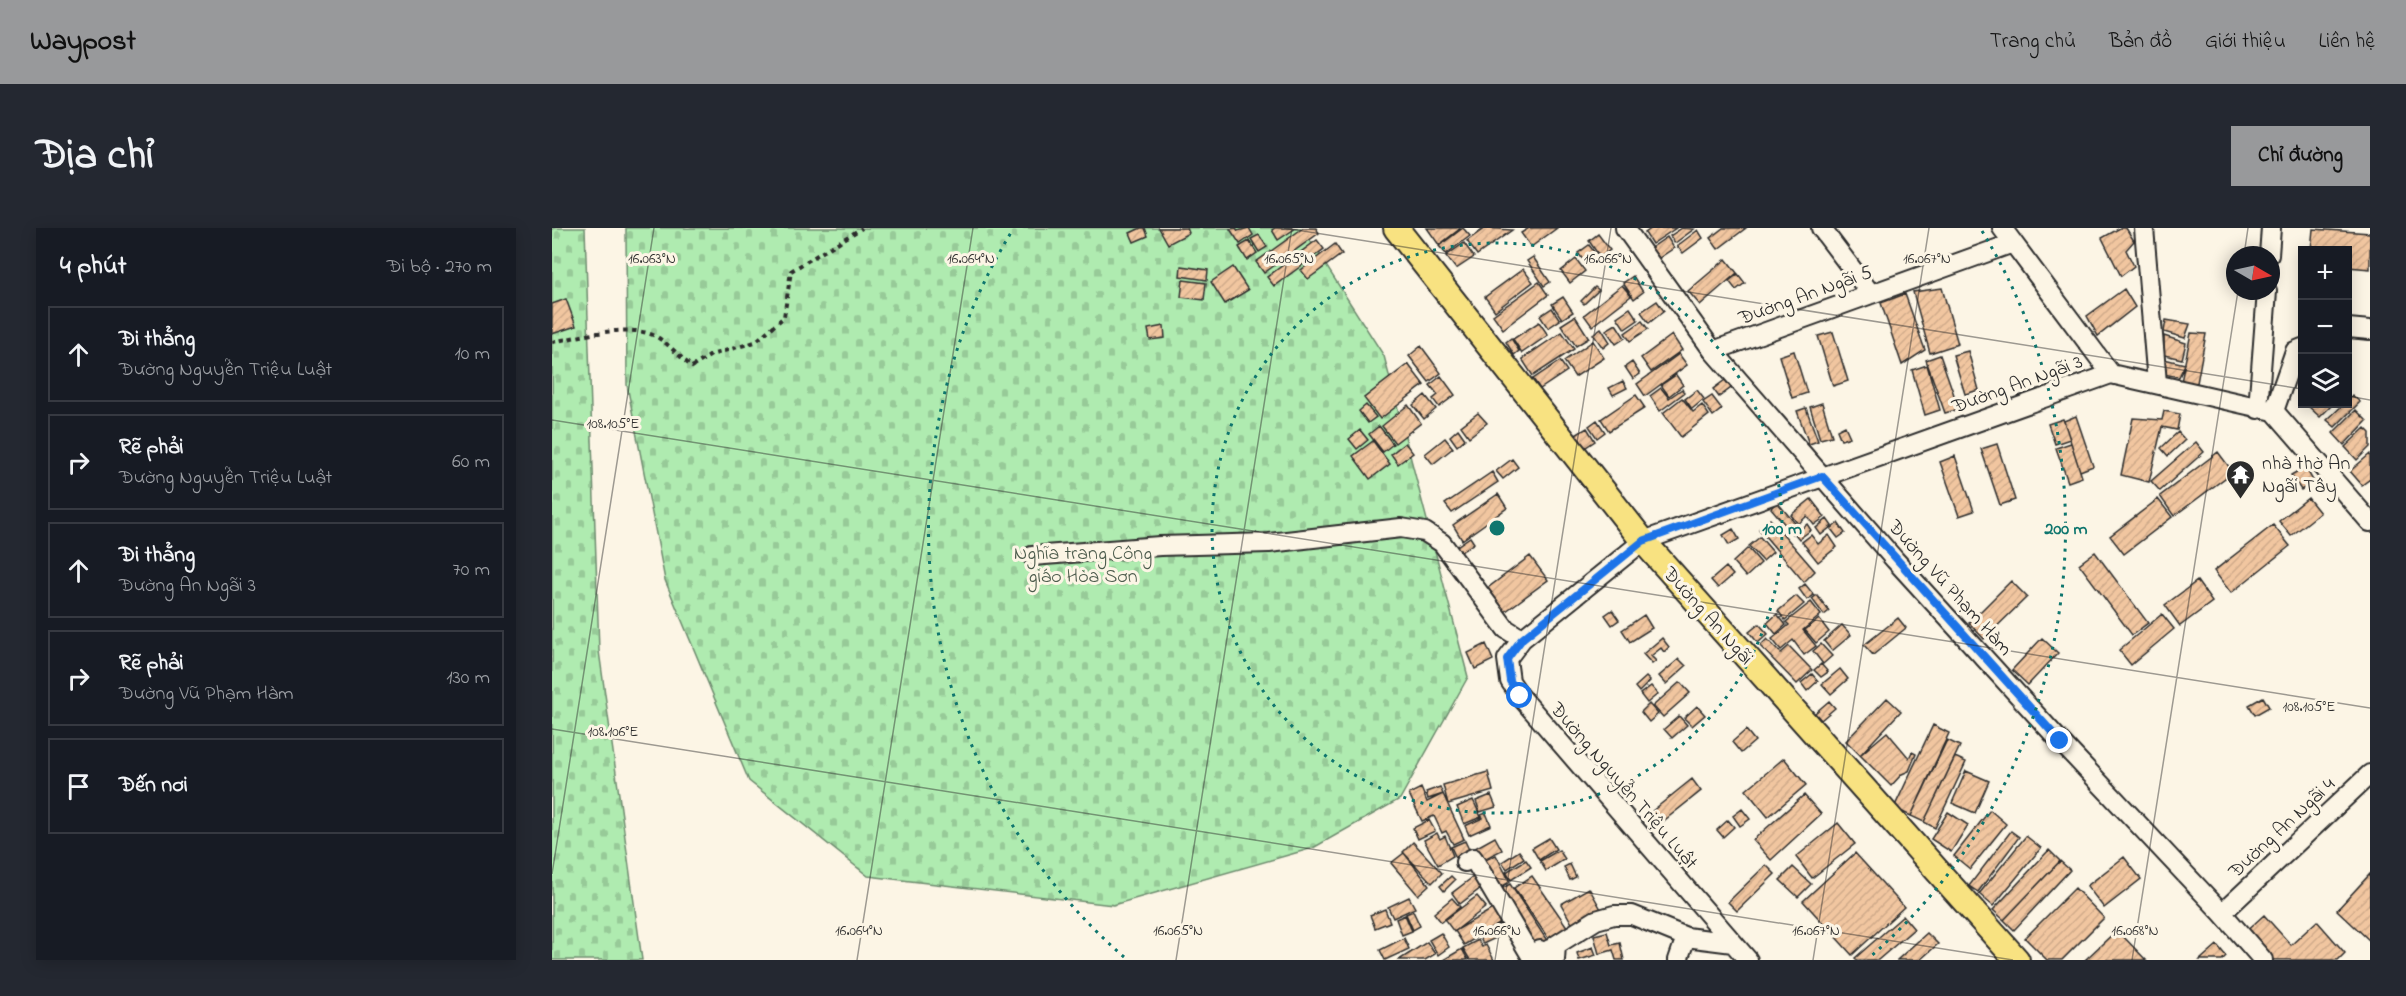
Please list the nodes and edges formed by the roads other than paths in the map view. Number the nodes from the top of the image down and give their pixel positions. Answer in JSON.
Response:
{"nodes":[{"id":1,"x":1396,"y":228,"type":"edge"},
{"id":2,"x":1625,"y":228,"type":"edge"},
{"id":3,"x":1821,"y":228,"type":"edge"},
{"id":4,"x":2002,"y":228,"type":"edge"},
{"id":5,"x":2144,"y":228,"type":"edge"},
{"id":6,"x":2271,"y":228,"type":"edge"},
{"id":7,"x":2013,"y":243,"type":"junction"},
{"id":8,"x":2270,"y":246,"type":"edge"},
{"id":9,"x":1871,"y":294,"type":"junction"},
{"id":10,"x":2266,"y":300,"type":"edge"},
{"id":11,"x":2352,"y":328,"type":"edge"},
{"id":12,"x":2370,"y":330,"type":"edge"},
{"id":13,"x":2298,"y":350,"type":"edge"},
{"id":14,"x":1713,"y":351,"type":"junction"},
{"id":15,"x":2111,"y":374,"type":"junction"},
{"id":16,"x":2157,"y":383,"type":"junction"},
{"id":17,"x":2266,"y":410,"type":"junction"},
{"id":18,"x":1822,"y":476,"type":"junction"},
{"id":19,"x":2370,"y":522,"type":"edge"},
{"id":20,"x":1643,"y":541,"type":"junction"},
{"id":21,"x":1032,"y":556,"type":"dead end"},
{"id":22,"x":1522,"y":639,"type":"junction"},
{"id":23,"x":2370,"y":774,"type":"edge"},
{"id":24,"x":1465,"y":862,"type":"dead end"},
{"id":25,"x":2222,"y":913,"type":"junction"},
{"id":26,"x":1686,"y":936,"type":"junction"},
{"id":27,"x":1733,"y":943,"type":"junction"},
{"id":28,"x":1555,"y":958,"type":"edge"},
{"id":29,"x":1678,"y":960,"type":"edge"},
{"id":30,"x":1748,"y":960,"type":"edge"},
{"id":31,"x":2017,"y":960,"type":"edge"},
{"id":32,"x":2263,"y":960,"type":"edge"}],
"edges":[{"from":1,"to":20,"type":"main road","name":"Đường An Ngãi"},
{"from":2,"to":14,"type":"street","name":"Đường Vũ Phạm Hàm"},
{"from":3,"to":9,"type":"street"},
{"from":4,"to":7,"type":"street"},
{"from":5,"to":16,"type":"street"},
{"from":6,"to":8,"type":"street"},
{"from":7,"to":9,"type":"street","name":"Đường An Ngãi 5"},
{"from":7,"to":15,"type":"street"},
{"from":9,"to":14,"type":"street","name":"Đường An Ngãi 5"},
{"from":10,"to":17,"type":"street"},
{"from":11,"to":12,"type":"street"},
{"from":13,"to":17,"type":"street"},
{"from":14,"to":18,"type":"street","name":"Đường Vũ Phạm Hàm"},
{"from":15,"to":16,"type":"street","name":"Đường An Ngãi 3"},
{"from":15,"to":18,"type":"street","name":"Đường An Ngãi 3"},
{"from":16,"to":17,"type":"street","name":"Đường An Ngãi 3"},
{"from":17,"to":19,"type":"street"},
{"from":18,"to":20,"type":"street","name":"Đường An Ngãi 3"},
{"from":18,"to":25,"type":"street","name":"Đường Vũ Phạm Hàm"},
{"from":20,"to":22,"type":"street","name":"Đường Nguyễn Triệu Luật"},
{"from":20,"to":31,"type":"main road","name":"Đường An Ngãi"},
{"from":21,"to":22,"type":"street"},
{"from":22,"to":27,"type":"street","name":"Đường Nguyễn Triệu Luật"},
{"from":23,"to":25,"type":"street","name":"Đường An Ngãi 4"},
{"from":24,"to":28,"type":"street"},
{"from":25,"to":32,"type":"street","name":"Đường Vũ Phạm Hàm"},
{"from":26,"to":27,"type":"street"},
{"from":26,"to":28,"type":"street"},
{"from":26,"to":29,"type":"street"},
{"from":27,"to":30,"type":"street","name":"Đường Nguyễn Triệu Luật"}]}
